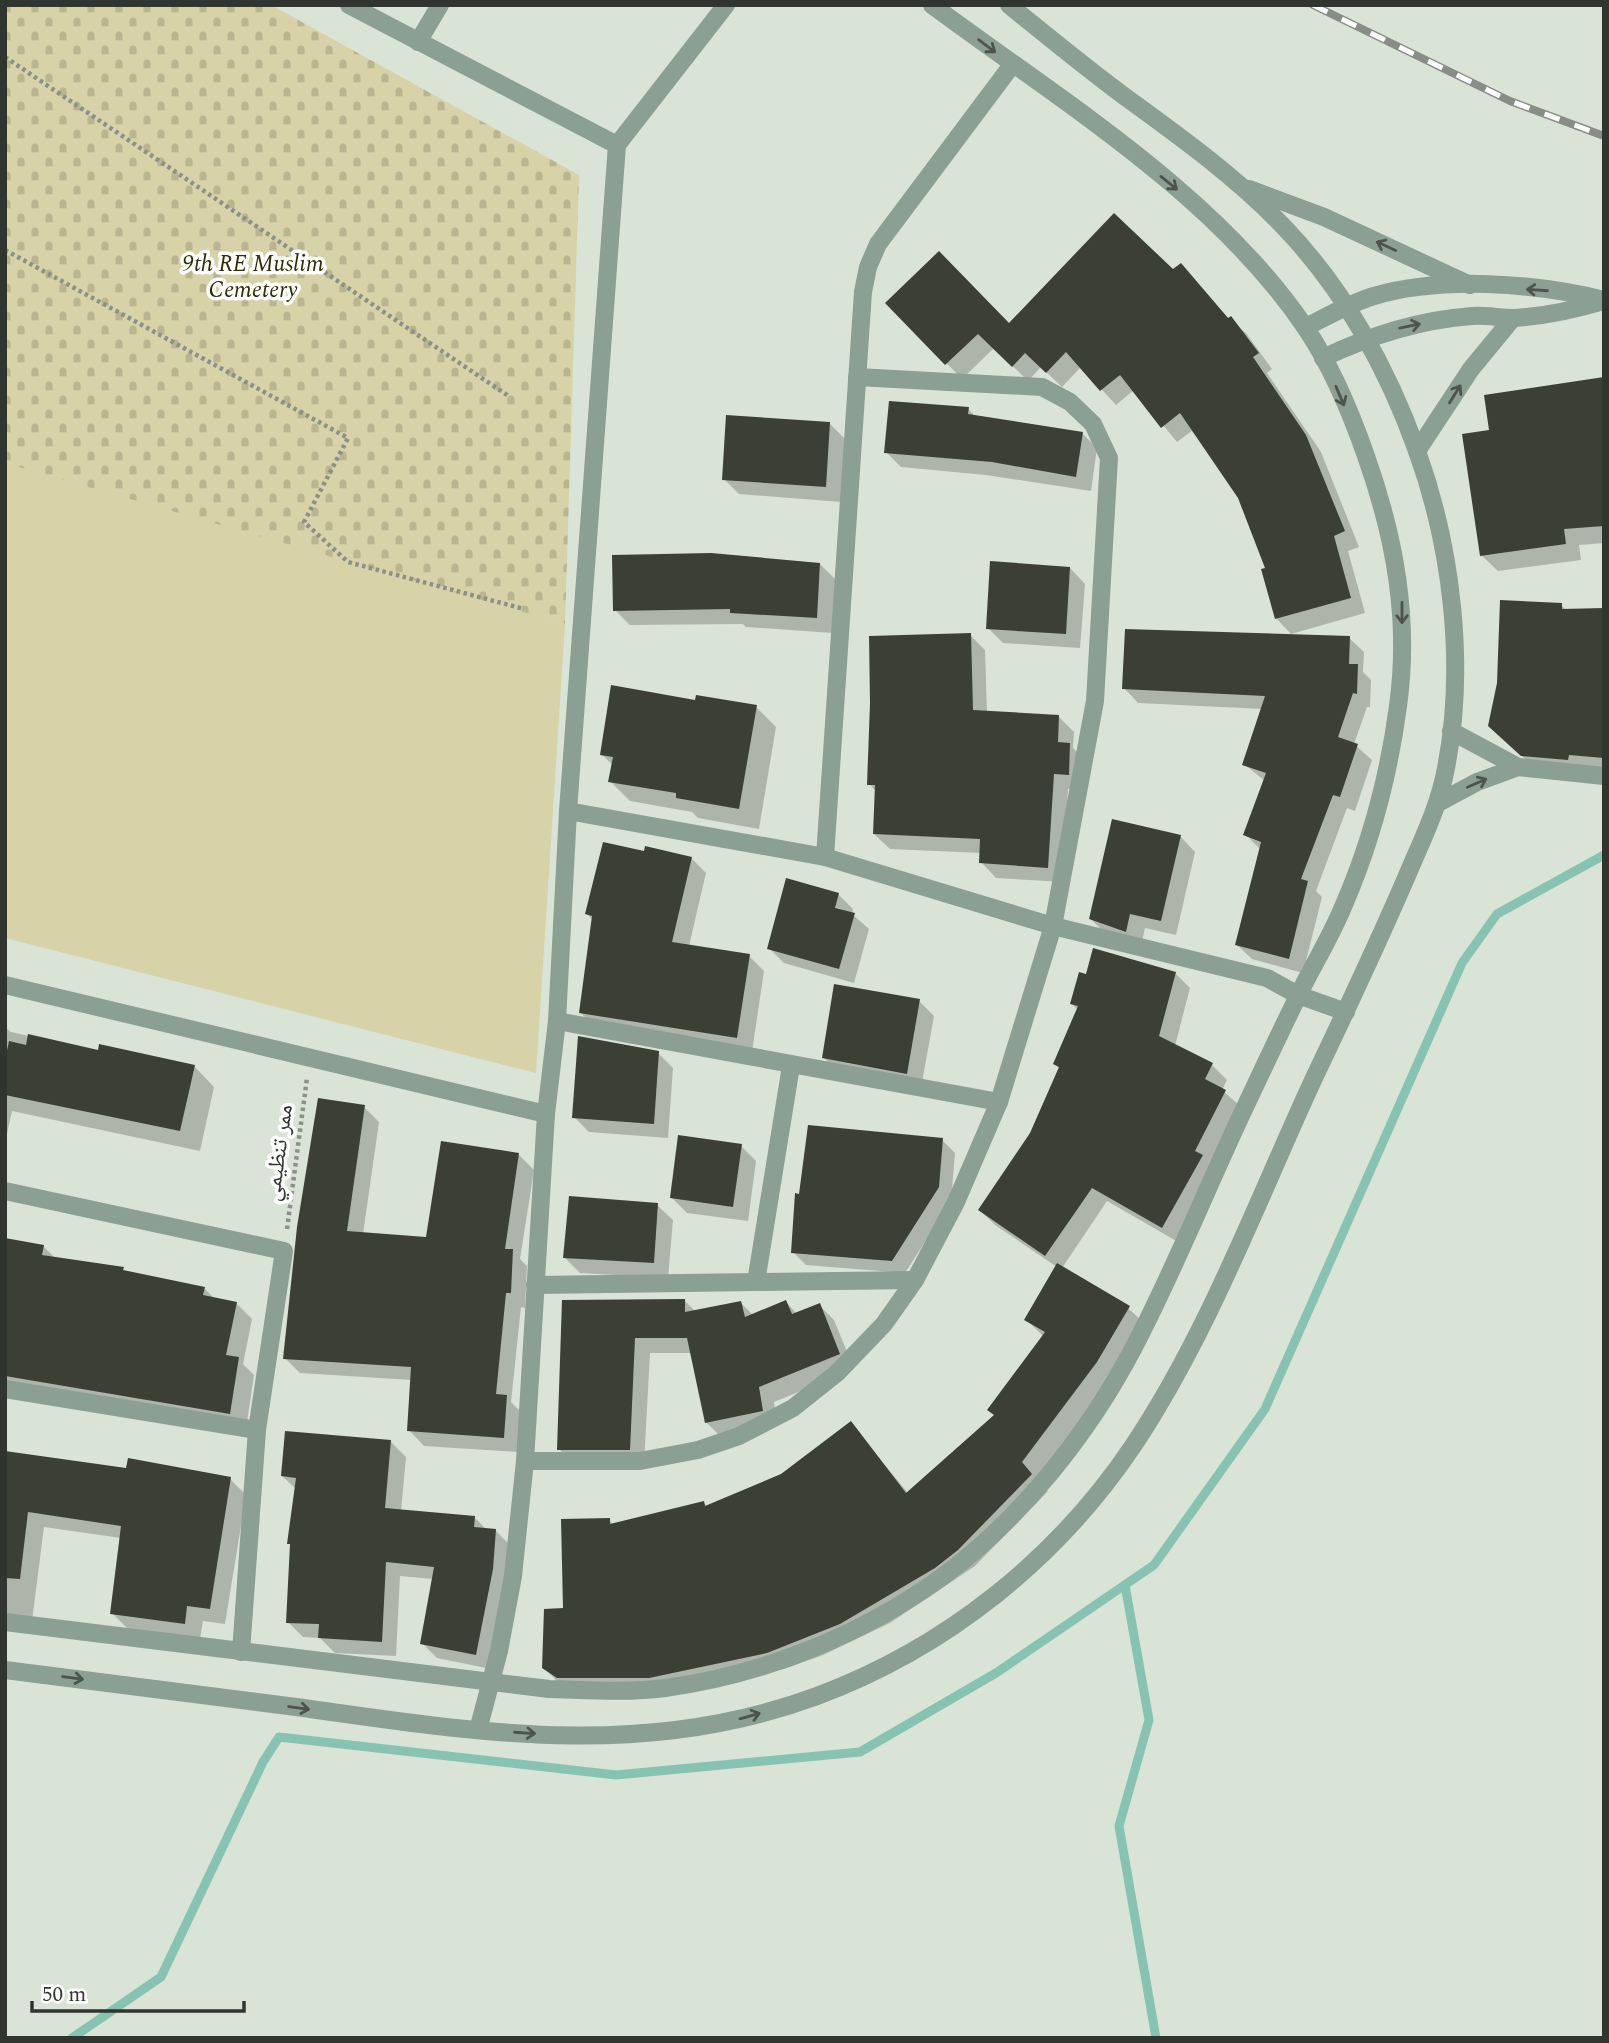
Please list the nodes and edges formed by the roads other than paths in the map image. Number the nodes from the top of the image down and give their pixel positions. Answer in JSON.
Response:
{"nodes":[{"id":1,"x":349,"y":5,"type":"edge"},
{"id":2,"x":440,"y":5,"type":"edge"},
{"id":3,"x":726,"y":5,"type":"edge"},
{"id":4,"x":932,"y":5,"type":"edge"},
{"id":5,"x":1009,"y":5,"type":"edge"},
{"id":6,"x":418,"y":42,"type":"junction"},
{"id":7,"x":1012,"y":65,"type":"junction"},
{"id":8,"x":617,"y":145,"type":"junction"},
{"id":9,"x":1242,"y":187,"type":"junction"},
{"id":10,"x":1471,"y":285,"type":"junction"},
{"id":11,"x":1604,"y":300,"type":"edge"},
{"id":12,"x":1346,"y":306,"type":"junction"},
{"id":13,"x":1513,"y":318,"type":"junction"},
{"id":14,"x":1306,"y":327,"type":"junction"},
{"id":15,"x":1365,"y":338,"type":"junction"},
{"id":16,"x":1323,"y":358,"type":"junction"},
{"id":17,"x":857,"y":377,"type":"junction"},
{"id":18,"x":1418,"y":451,"type":"junction"},
{"id":19,"x":1451,"y":731,"type":"junction"},
{"id":20,"x":1518,"y":767,"type":"junction"},
{"id":21,"x":1604,"y":776,"type":"edge"},
{"id":22,"x":1438,"y":803,"type":"junction"},
{"id":23,"x":568,"y":811,"type":"junction"},
{"id":24,"x":825,"y":857,"type":"junction"},
{"id":25,"x":1053,"y":926,"type":"junction"},
{"id":26,"x":5,"y":985,"type":"edge"},
{"id":27,"x":1298,"y":995,"type":"junction"},
{"id":28,"x":1346,"y":1012,"type":"junction"},
{"id":29,"x":557,"y":1021,"type":"junction"},
{"id":30,"x":791,"y":1066,"type":"junction"},
{"id":31,"x":999,"y":1102,"type":"junction"},
{"id":32,"x":546,"y":1114,"type":"junction"},
{"id":33,"x":5,"y":1191,"type":"edge"},
{"id":34,"x":915,"y":1280,"type":"junction"},
{"id":35,"x":756,"y":1282,"type":"junction"},
{"id":36,"x":535,"y":1285,"type":"junction"},
{"id":37,"x":5,"y":1389,"type":"edge"},
{"id":38,"x":257,"y":1430,"type":"junction"},
{"id":39,"x":526,"y":1461,"type":"junction"},
{"id":40,"x":5,"y":1622,"type":"edge"},
{"id":41,"x":241,"y":1652,"type":"junction"},
{"id":42,"x":5,"y":1670,"type":"edge"},
{"id":43,"x":489,"y":1681,"type":"junction"},
{"id":44,"x":478,"y":1730,"type":"junction"}],
"edges":[{"from":1,"to":6,"type":"street"},
{"from":2,"to":6,"type":"street"},
{"from":3,"to":8,"type":"street"},
{"from":4,"to":7,"type":"street","one_way":true},
{"from":5,"to":9,"type":"street"},
{"from":6,"to":8,"type":"street"},
{"from":7,"to":14,"type":"street","one_way":true},
{"from":7,"to":17,"type":"street"},
{"from":8,"to":23,"type":"street"},
{"from":10,"to":9,"type":"street","one_way":true},
{"from":9,"to":12,"type":"street"},
{"from":11,"to":10,"type":"street","one_way":true},
{"from":10,"to":12,"type":"street"},
{"from":11,"to":13,"type":"street"},
{"from":12,"to":14,"type":"street"},
{"from":12,"to":15,"type":"street"},
{"from":15,"to":13,"type":"street","one_way":true},
{"from":18,"to":13,"type":"street","one_way":true},
{"from":14,"to":16,"type":"street"},
{"from":15,"to":16,"type":"street"},
{"from":15,"to":18,"type":"street"},
{"from":16,"to":27,"type":"street","one_way":true},
{"from":17,"to":24,"type":"street"},
{"from":17,"to":25,"type":"street"},
{"from":18,"to":19,"type":"street"},
{"from":19,"to":20,"type":"street"},
{"from":19,"to":22,"type":"street"},
{"from":20,"to":21,"type":"street"},
{"from":22,"to":20,"type":"street","one_way":true},
{"from":22,"to":28,"type":"street"},
{"from":23,"to":24,"type":"street"},
{"from":23,"to":29,"type":"street"},
{"from":24,"to":25,"type":"street"},
{"from":25,"to":27,"type":"street"},
{"from":25,"to":31,"type":"street"},
{"from":26,"to":32,"type":"street"},
{"from":27,"to":28,"type":"street"},
{"from":27,"to":43,"type":"street"},
{"from":44,"to":28,"type":"street","one_way":true},
{"from":29,"to":30,"type":"street"},
{"from":29,"to":32,"type":"street"},
{"from":30,"to":31,"type":"street"},
{"from":30,"to":35,"type":"street"},
{"from":31,"to":34,"type":"street"},
{"from":32,"to":36,"type":"street"},
{"from":33,"to":38,"type":"street"},
{"from":34,"to":35,"type":"street"},
{"from":34,"to":39,"type":"street"},
{"from":35,"to":36,"type":"street"},
{"from":36,"to":39,"type":"street"},
{"from":37,"to":38,"type":"street"},
{"from":38,"to":41,"type":"street"},
{"from":39,"to":43,"type":"street"},
{"from":40,"to":41,"type":"street"},
{"from":41,"to":43,"type":"street"},
{"from":42,"to":44,"type":"street","one_way":true},
{"from":43,"to":44,"type":"street"}]}
